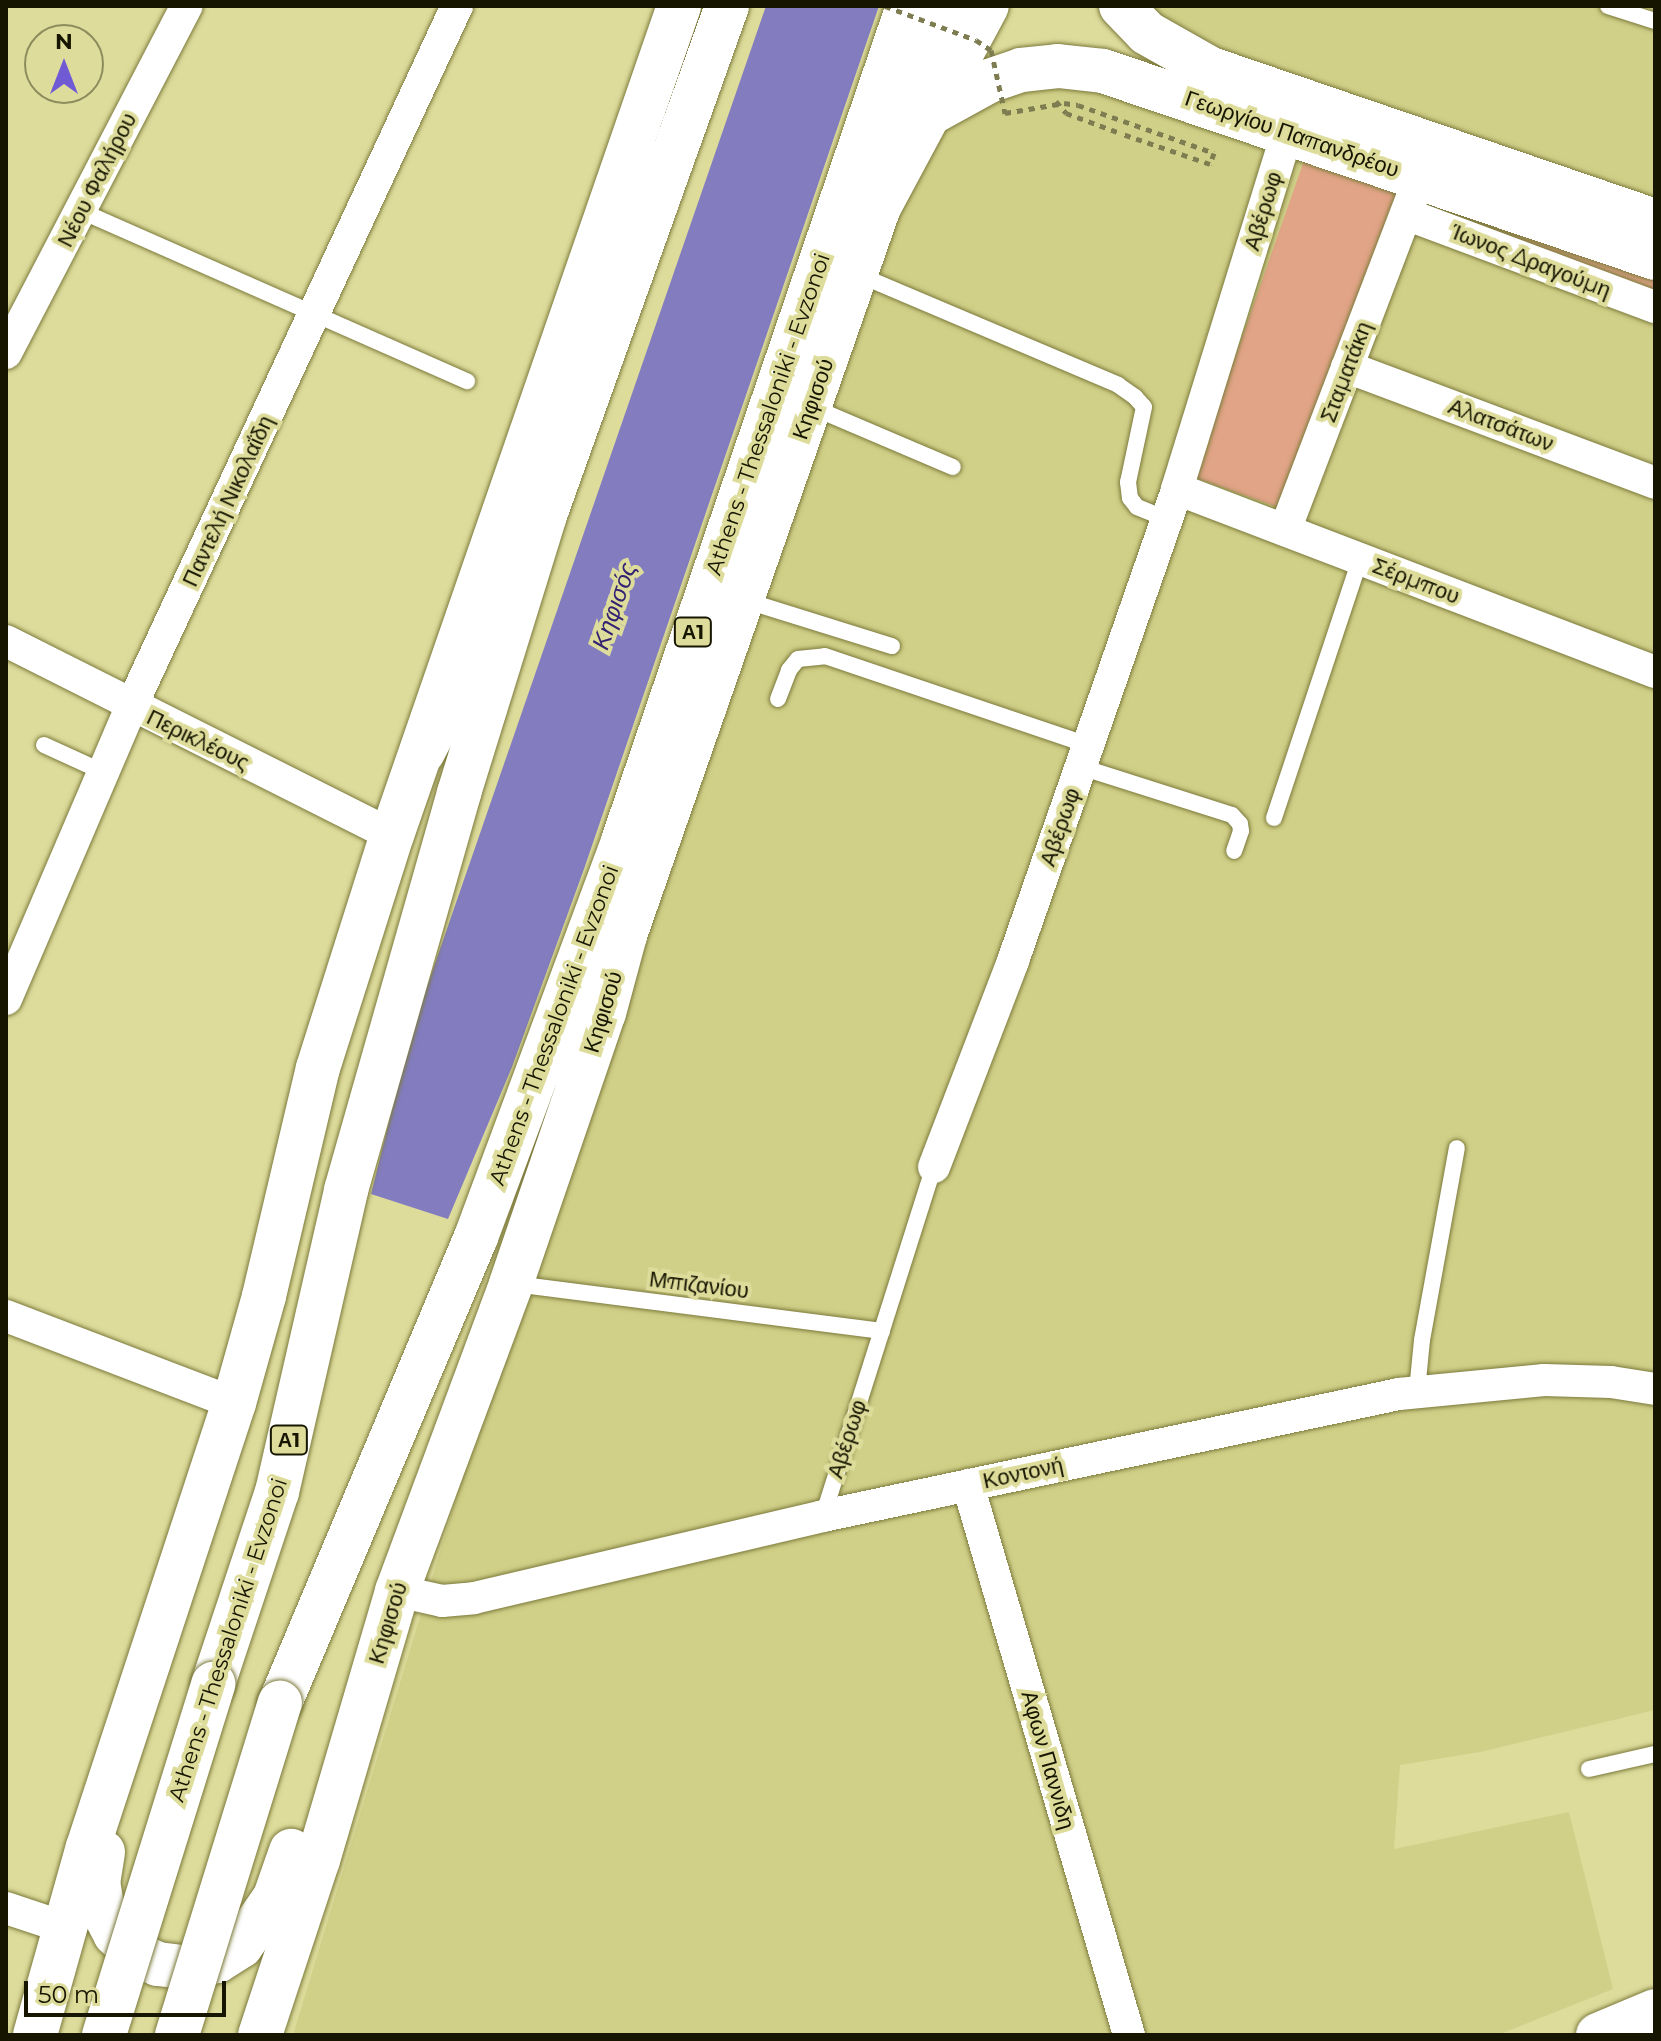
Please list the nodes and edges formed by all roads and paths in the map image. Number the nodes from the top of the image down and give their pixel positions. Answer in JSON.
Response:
{"nodes":[{"id":1,"x":187,"y":6,"type":"edge"},
{"id":2,"x":457,"y":6,"type":"edge"},
{"id":3,"x":679,"y":6,"type":"edge"},
{"id":4,"x":727,"y":6,"type":"edge"},
{"id":5,"x":885,"y":6,"type":"edge"},
{"id":6,"x":908,"y":6,"type":"edge"},
{"id":7,"x":943,"y":6,"type":"edge"},
{"id":8,"x":987,"y":6,"type":"edge"},
{"id":9,"x":1121,"y":6,"type":"edge"},
{"id":10,"x":1608,"y":6,"type":"edge"},
{"id":11,"x":1655,"y":21,"type":"edge"},
{"id":12,"x":1045,"y":67,"type":"junction"},
{"id":13,"x":929,"y":114,"type":"junction"},
{"id":14,"x":1287,"y":134,"type":"junction"},
{"id":15,"x":1413,"y":196,"type":"junction"},
{"id":16,"x":879,"y":207,"type":"junction"},
{"id":17,"x":81,"y":211,"type":"junction"},
{"id":18,"x":1655,"y":221,"type":"edge"},
{"id":19,"x":1655,"y":258,"type":"edge"},
{"id":20,"x":856,"y":274,"type":"junction"},
{"id":21,"x":1655,"y":307,"type":"edge"},
{"id":22,"x":316,"y":315,"type":"junction"},
{"id":23,"x":6,"y":353,"type":"edge"},
{"id":24,"x":1347,"y":367,"type":"junction"},
{"id":25,"x":467,"y":381,"type":"dead end"},
{"id":26,"x":811,"y":406,"type":"junction"},
{"id":27,"x":953,"y":467,"type":"dead end"},
{"id":28,"x":1655,"y":483,"type":"edge"},
{"id":29,"x":1172,"y":504,"type":"junction"},
{"id":30,"x":545,"y":515,"type":"junction"},
{"id":31,"x":1285,"y":530,"type":"junction"},
{"id":32,"x":1360,"y":559,"type":"junction"},
{"id":33,"x":744,"y":600,"type":"junction"},
{"id":34,"x":6,"y":641,"type":"edge"},
{"id":35,"x":892,"y":646,"type":"dead end"},
{"id":36,"x":1655,"y":672,"type":"edge"},
{"id":37,"x":778,"y":699,"type":"dead end"},
{"id":38,"x":131,"y":707,"type":"junction"},
{"id":39,"x":44,"y":745,"type":"dead end"},
{"id":40,"x":423,"y":752,"type":"junction"},
{"id":41,"x":1084,"y":756,"type":"junction"},
{"id":42,"x":103,"y":772,"type":"junction"},
{"id":43,"x":1274,"y":818,"type":"dead end"},
{"id":44,"x":392,"y":835,"type":"junction"},
{"id":45,"x":1234,"y":851,"type":"dead end"},
{"id":46,"x":625,"y":935,"type":"junction"},
{"id":47,"x":6,"y":999,"type":"edge"},
{"id":48,"x":1457,"y":1148,"type":"dead end"},
{"id":49,"x":934,"y":1167,"type":"joint"},
{"id":50,"x":476,"y":1237,"type":"junction"},
{"id":51,"x":511,"y":1284,"type":"junction"},
{"id":52,"x":6,"y":1316,"type":"edge"},
{"id":53,"x":882,"y":1331,"type":"junction"},
{"id":54,"x":1655,"y":1389,"type":"edge"},
{"id":55,"x":1417,"y":1391,"type":"junction"},
{"id":56,"x":234,"y":1403,"type":"junction"},
{"id":57,"x":968,"y":1485,"type":"junction"},
{"id":58,"x":823,"y":1516,"type":"junction"},
{"id":59,"x":397,"y":1591,"type":"junction"},
{"id":60,"x":134,"y":1709,"type":"junction"},
{"id":61,"x":1655,"y":1754,"type":"edge"},
{"id":62,"x":1589,"y":1769,"type":"dead end"},
{"id":63,"x":6,"y":1908,"type":"edge"},
{"id":64,"x":66,"y":1928,"type":"junction"},
{"id":65,"x":1655,"y":2011,"type":"edge"},
{"id":66,"x":35,"y":2035,"type":"edge"},
{"id":67,"x":104,"y":2035,"type":"edge"},
{"id":68,"x":177,"y":2035,"type":"edge"},
{"id":69,"x":260,"y":2035,"type":"edge"},
{"id":70,"x":1129,"y":2035,"type":"edge"},
{"id":71,"x":1598,"y":2035,"type":"edge"}],
"edges":[{"from":1,"to":17,"type":"street","name":"Νέου Φαλήρου"},
{"from":2,"to":22,"type":"street","name":"Παντελή Νικολαΐδη"},
{"from":3,"to":40,"type":"main road"},
{"from":4,"to":30,"type":"main road","name":"Athens - Thessaloniki - Evzonoi","number":"Α1"},
{"from":5,"to":12,"type":"path","bridge":true},
{"from":6,"to":50,"type":"main road","name":"Athens - Thessaloniki - Evzonoi","number":"Α1"},
{"from":7,"to":16,"type":"main road"},
{"from":8,"to":13,"type":"main road","name":"Κηφισού"},
{"from":9,"to":18,"type":"main road","name":"Γεωργίου Παπανδρέου"},
{"from":10,"to":11,"type":"lane"},
{"from":12,"to":13,"type":"main road","name":"Γεωργίου Παπανδρέου"},
{"from":12,"to":14,"type":"main road","name":"Γεωργίου Παπανδρέου"},
{"from":13,"to":16,"type":"main road","name":"Κηφισού"},
{"from":14,"to":15,"type":"main road","name":"Γεωργίου Παπανδρέου"},
{"from":14,"to":29,"type":"street","name":"Αβέρωφ"},
{"from":15,"to":19,"type":"main road","name":"Γεωργίου Παπανδρέου"},
{"from":15,"to":21,"type":"street","name":"Ίωνος Δραγούμη"},
{"from":15,"to":24,"type":"street","name":"Σταματάκη"},
{"from":16,"to":20,"type":"main road","name":"Κηφισού"},
{"from":17,"to":22,"type":"lane"},
{"from":17,"to":23,"type":"street","name":"Νέου Φαλήρου"},
{"from":20,"to":26,"type":"main road","name":"Κηφισού"},
{"from":20,"to":29,"type":"lane"},
{"from":22,"to":25,"type":"lane"},
{"from":22,"to":38,"type":"street","name":"Παντελή Νικολαΐδη"},
{"from":24,"to":28,"type":"street","name":"Αλατσάτων"},
{"from":24,"to":31,"type":"street","name":"Σταματάκη"},
{"from":26,"to":27,"type":"lane"},
{"from":26,"to":33,"type":"main road","name":"Κηφισού"},
{"from":29,"to":31,"type":"street","name":"Σέρμπου"},
{"from":29,"to":41,"type":"street","name":"Αβέρωφ"},
{"from":30,"to":40,"type":"main road"},
{"from":30,"to":67,"type":"main road","name":"Athens - Thessaloniki - Evzonoi","number":"Α1","bridge":true},
{"from":31,"to":32,"type":"street","name":"Σέρμπου"},
{"from":32,"to":36,"type":"street","name":"Σέρμπου"},
{"from":32,"to":43,"type":"lane"},
{"from":33,"to":35,"type":"lane"},
{"from":33,"to":46,"type":"main road","name":"Κηφισού"},
{"from":34,"to":38,"type":"street","name":"Περικλέους"},
{"from":37,"to":41,"type":"lane"},
{"from":38,"to":42,"type":"street","name":"Παντελή Νικολαΐδη"},
{"from":38,"to":44,"type":"street","name":"Περικλέους"},
{"from":39,"to":42,"type":"lane"},
{"from":40,"to":44,"type":"main road"},
{"from":41,"to":45,"type":"lane"},
{"from":41,"to":49,"type":"street","name":"Αβέρωφ"},
{"from":42,"to":47,"type":"street","name":"Παντελή Νικολαΐδη"},
{"from":44,"to":56,"type":"main road"},
{"from":46,"to":50,"type":"main road"},
{"from":46,"to":51,"type":"main road","name":"Κηφισού"},
{"from":48,"to":55,"type":"lane"},
{"from":49,"to":53,"type":"lane","name":"Αβέρωφ"},
{"from":50,"to":68,"type":"main road","name":"Athens - Thessaloniki - Evzonoi","number":"Α1","bridge":true},
{"from":51,"to":53,"type":"lane","name":"Μπιζανίου"},
{"from":51,"to":59,"type":"main road","name":"Κηφισού"},
{"from":52,"to":56,"type":"street"},
{"from":53,"to":58,"type":"lane","name":"Αβέρωφ"},
{"from":54,"to":55,"type":"street","name":"Κοντονή"},
{"from":55,"to":57,"type":"street","name":"Κοντονή"},
{"from":56,"to":60,"type":"main road"},
{"from":57,"to":58,"type":"street","name":"Κοντονή"},
{"from":57,"to":70,"type":"street","name":"Αφων Παννιδη"},
{"from":58,"to":59,"type":"street","name":"Κοντονή"},
{"from":59,"to":60,"type":"main road"},
{"from":59,"to":69,"type":"main road","name":"Κηφισού"},
{"from":60,"to":64,"type":"main road"},
{"from":61,"to":62,"type":"lane"},
{"from":63,"to":64,"type":"street"},
{"from":64,"to":66,"type":"main road"},
{"from":65,"to":71,"type":"main road"}]}
